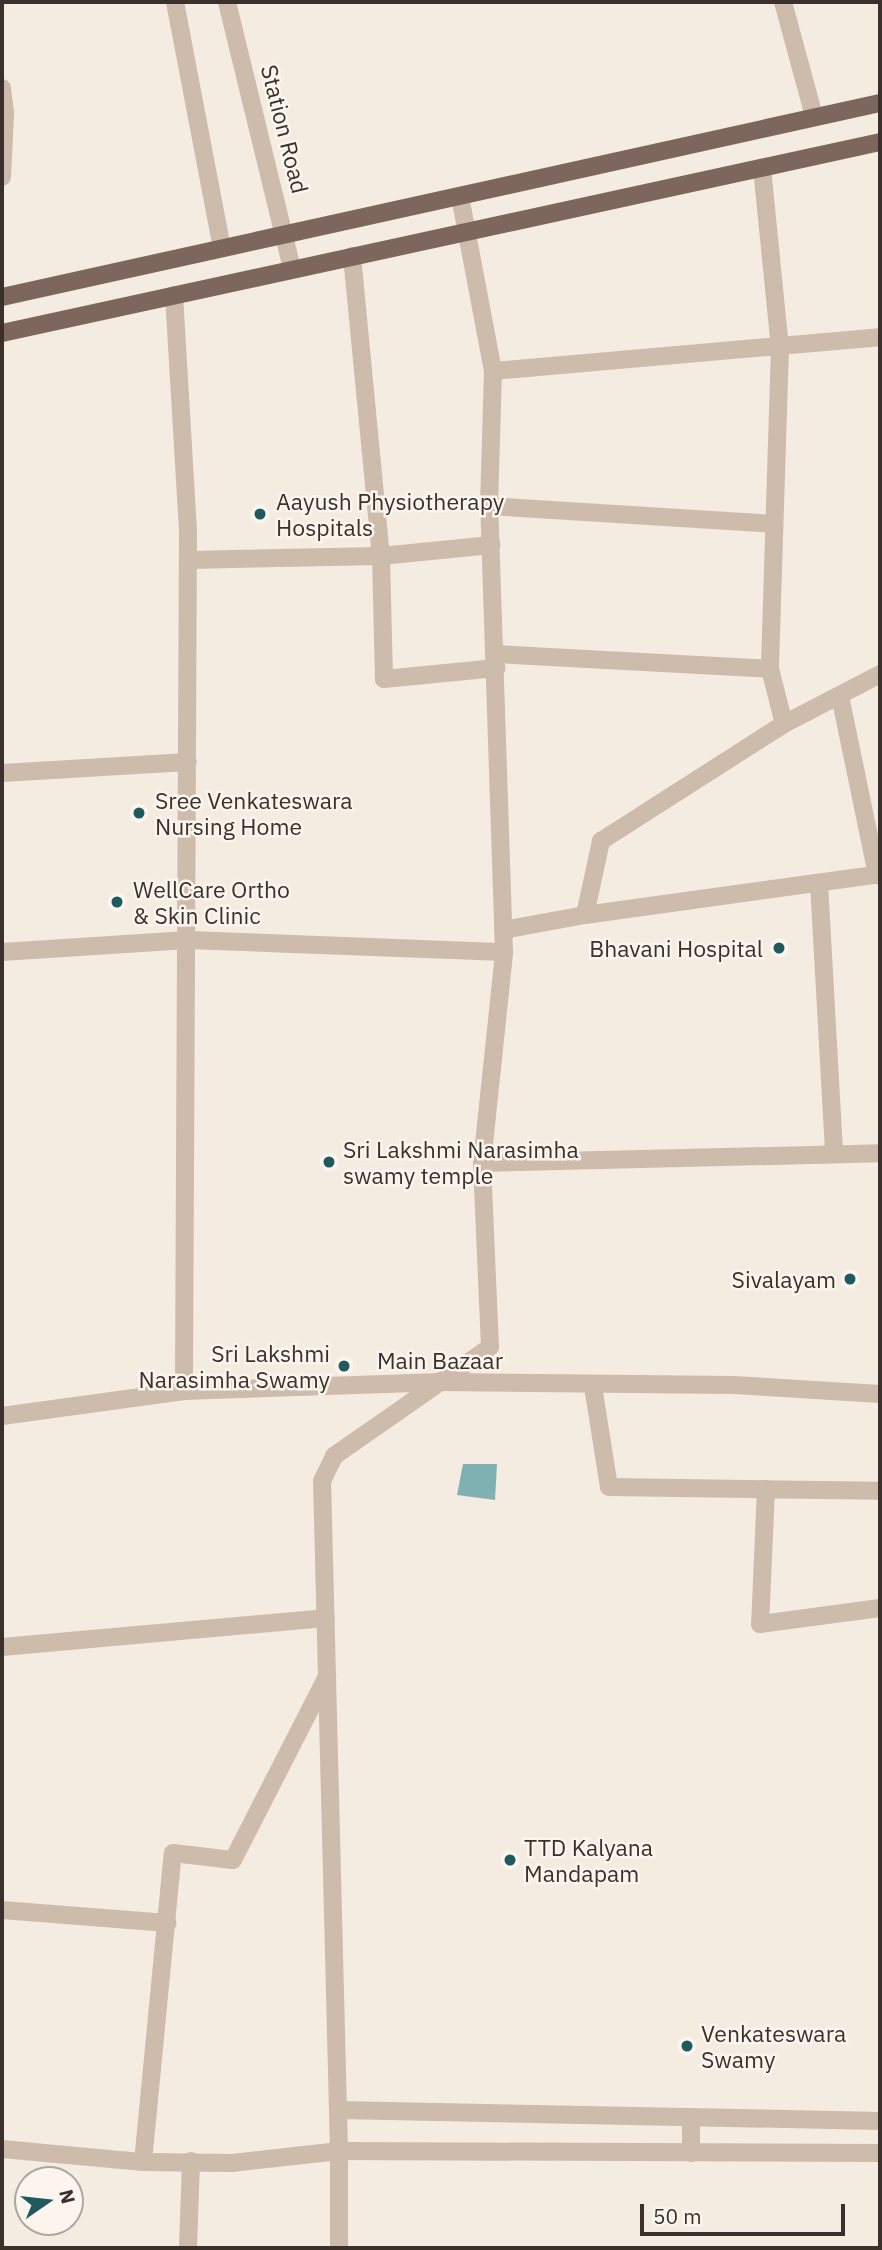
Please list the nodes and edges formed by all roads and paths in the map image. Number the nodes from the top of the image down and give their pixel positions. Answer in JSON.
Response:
{"nodes":[{"id":1,"x":175,"y":2,"type":"edge"},
{"id":2,"x":227,"y":2,"type":"edge"},
{"id":3,"x":783,"y":2,"type":"edge"},
{"id":4,"x":2,"y":88,"type":"edge"},
{"id":5,"x":880,"y":103,"type":"edge"},
{"id":6,"x":814,"y":116,"type":"junction"},
{"id":7,"x":880,"y":142,"type":"edge"},
{"id":8,"x":762,"y":168,"type":"junction"},
{"id":9,"x":2,"y":177,"type":"edge"},
{"id":10,"x":460,"y":196,"type":"junction"},
{"id":11,"x":467,"y":231,"type":"junction"},
{"id":12,"x":286,"y":232,"type":"junction"},
{"id":13,"x":222,"y":248,"type":"junction"},
{"id":14,"x":352,"y":256,"type":"junction"},
{"id":15,"x":292,"y":270,"type":"junction"},
{"id":16,"x":174,"y":295,"type":"junction"},
{"id":17,"x":2,"y":297,"type":"edge"},
{"id":18,"x":2,"y":333,"type":"edge"},
{"id":19,"x":880,"y":337,"type":"edge"},
{"id":20,"x":780,"y":347,"type":"junction"},
{"id":21,"x":493,"y":371,"type":"junction"},
{"id":22,"x":489,"y":506,"type":"junction"},
{"id":23,"x":772,"y":524,"type":"junction"},
{"id":24,"x":491,"y":545,"type":"junction"},
{"id":25,"x":381,"y":556,"type":"junction"},
{"id":26,"x":188,"y":560,"type":"junction"},
{"id":27,"x":495,"y":661,"type":"junction"},
{"id":28,"x":770,"y":669,"type":"junction"},
{"id":29,"x":880,"y":674,"type":"edge"},
{"id":30,"x":841,"y":696,"type":"junction"},
{"id":31,"x":784,"y":724,"type":"junction"},
{"id":32,"x":188,"y":762,"type":"junction"},
{"id":33,"x":2,"y":773,"type":"edge"},
{"id":34,"x":879,"y":875,"type":"edge"},
{"id":35,"x":819,"y":883,"type":"junction"},
{"id":36,"x":585,"y":915,"type":"junction"},
{"id":37,"x":503,"y":930,"type":"junction"},
{"id":38,"x":188,"y":940,"type":"junction"},
{"id":39,"x":2,"y":952,"type":"edge"},
{"id":40,"x":504,"y":952,"type":"junction"},
{"id":41,"x":880,"y":1153,"type":"edge"},
{"id":42,"x":834,"y":1154,"type":"junction"},
{"id":43,"x":482,"y":1163,"type":"junction"},
{"id":44,"x":436,"y":1382,"type":"junction"},
{"id":45,"x":593,"y":1386,"type":"junction"},
{"id":46,"x":184,"y":1391,"type":"junction"},
{"id":47,"x":880,"y":1394,"type":"edge"},
{"id":48,"x":2,"y":1416,"type":"edge"},
{"id":49,"x":766,"y":1489,"type":"junction"},
{"id":50,"x":880,"y":1491,"type":"edge"},
{"id":51,"x":880,"y":1608,"type":"edge"},
{"id":52,"x":326,"y":1618,"type":"junction"},
{"id":53,"x":2,"y":1647,"type":"edge"},
{"id":54,"x":327,"y":1675,"type":"junction"},
{"id":55,"x":2,"y":1910,"type":"edge"},
{"id":56,"x":167,"y":1923,"type":"junction"},
{"id":57,"x":338,"y":2110,"type":"junction"},
{"id":58,"x":691,"y":2116,"type":"junction"},
{"id":59,"x":880,"y":2121,"type":"edge"},
{"id":60,"x":2,"y":2149,"type":"edge"},
{"id":61,"x":339,"y":2151,"type":"junction"},
{"id":62,"x":691,"y":2152,"type":"junction"},
{"id":63,"x":880,"y":2153,"type":"edge"},
{"id":64,"x":191,"y":2161,"type":"junction"},
{"id":65,"x":144,"y":2162,"type":"junction"},
{"id":66,"x":188,"y":2248,"type":"edge"},
{"id":67,"x":339,"y":2248,"type":"edge"}],
"edges":[{"from":1,"to":13,"type":"street"},
{"from":2,"to":12,"type":"street","name":"Station Road"},
{"from":3,"to":6,"type":"street"},
{"from":4,"to":9,"type":"street"},
{"from":5,"to":6,"type":"main road"},
{"from":6,"to":10,"type":"main road"},
{"from":7,"to":8,"type":"main road"},
{"from":8,"to":11,"type":"main road"},
{"from":8,"to":20,"type":"street"},
{"from":10,"to":11,"type":"street"},
{"from":10,"to":12,"type":"main road"},
{"from":11,"to":14,"type":"main road"},
{"from":11,"to":21,"type":"street"},
{"from":12,"to":13,"type":"main road"},
{"from":12,"to":15,"type":"street","name":"Station Road"},
{"from":13,"to":17,"type":"main road"},
{"from":14,"to":15,"type":"main road"},
{"from":14,"to":25,"type":"street"},
{"from":15,"to":16,"type":"main road"},
{"from":16,"to":18,"type":"main road"},
{"from":16,"to":26,"type":"street"},
{"from":19,"to":20,"type":"street"},
{"from":20,"to":21,"type":"street"},
{"from":20,"to":23,"type":"street"},
{"from":21,"to":22,"type":"street"},
{"from":22,"to":23,"type":"street"},
{"from":22,"to":24,"type":"street"},
{"from":23,"to":28,"type":"street"},
{"from":24,"to":25,"type":"street"},
{"from":24,"to":27,"type":"street"},
{"from":25,"to":26,"type":"street"},
{"from":25,"to":27,"type":"street"},
{"from":26,"to":32,"type":"street"},
{"from":27,"to":28,"type":"street"},
{"from":27,"to":37,"type":"street"},
{"from":28,"to":31,"type":"street"},
{"from":29,"to":30,"type":"street"},
{"from":30,"to":31,"type":"street"},
{"from":30,"to":34,"type":"street"},
{"from":31,"to":36,"type":"street"},
{"from":32,"to":33,"type":"street"},
{"from":32,"to":38,"type":"street"},
{"from":34,"to":35,"type":"street"},
{"from":35,"to":36,"type":"street"},
{"from":35,"to":42,"type":"street"},
{"from":36,"to":37,"type":"street"},
{"from":37,"to":40,"type":"street"},
{"from":38,"to":39,"type":"street"},
{"from":38,"to":40,"type":"street"},
{"from":38,"to":46,"type":"street"},
{"from":40,"to":43,"type":"street"},
{"from":41,"to":42,"type":"street"},
{"from":42,"to":43,"type":"street"},
{"from":43,"to":44,"type":"street"},
{"from":44,"to":45,"type":"street","name":"Main Bazaar"},
{"from":44,"to":46,"type":"street","name":"Main Bazaar"},
{"from":44,"to":52,"type":"street"},
{"from":45,"to":47,"type":"street","name":"Main Bazaar"},
{"from":45,"to":49,"type":"street"},
{"from":46,"to":48,"type":"street","name":"Main Bazaar"},
{"from":49,"to":50,"type":"street"},
{"from":49,"to":51,"type":"street"},
{"from":52,"to":53,"type":"street"},
{"from":52,"to":54,"type":"street"},
{"from":54,"to":56,"type":"street"},
{"from":54,"to":57,"type":"street"},
{"from":55,"to":56,"type":"street"},
{"from":56,"to":65,"type":"street"},
{"from":57,"to":58,"type":"street"},
{"from":57,"to":61,"type":"street"},
{"from":58,"to":59,"type":"street"},
{"from":58,"to":62,"type":"street"},
{"from":60,"to":65,"type":"street"},
{"from":61,"to":62,"type":"street"},
{"from":61,"to":64,"type":"street"},
{"from":61,"to":67,"type":"street"},
{"from":62,"to":63,"type":"street"},
{"from":64,"to":65,"type":"street"},
{"from":64,"to":66,"type":"street"}]}
